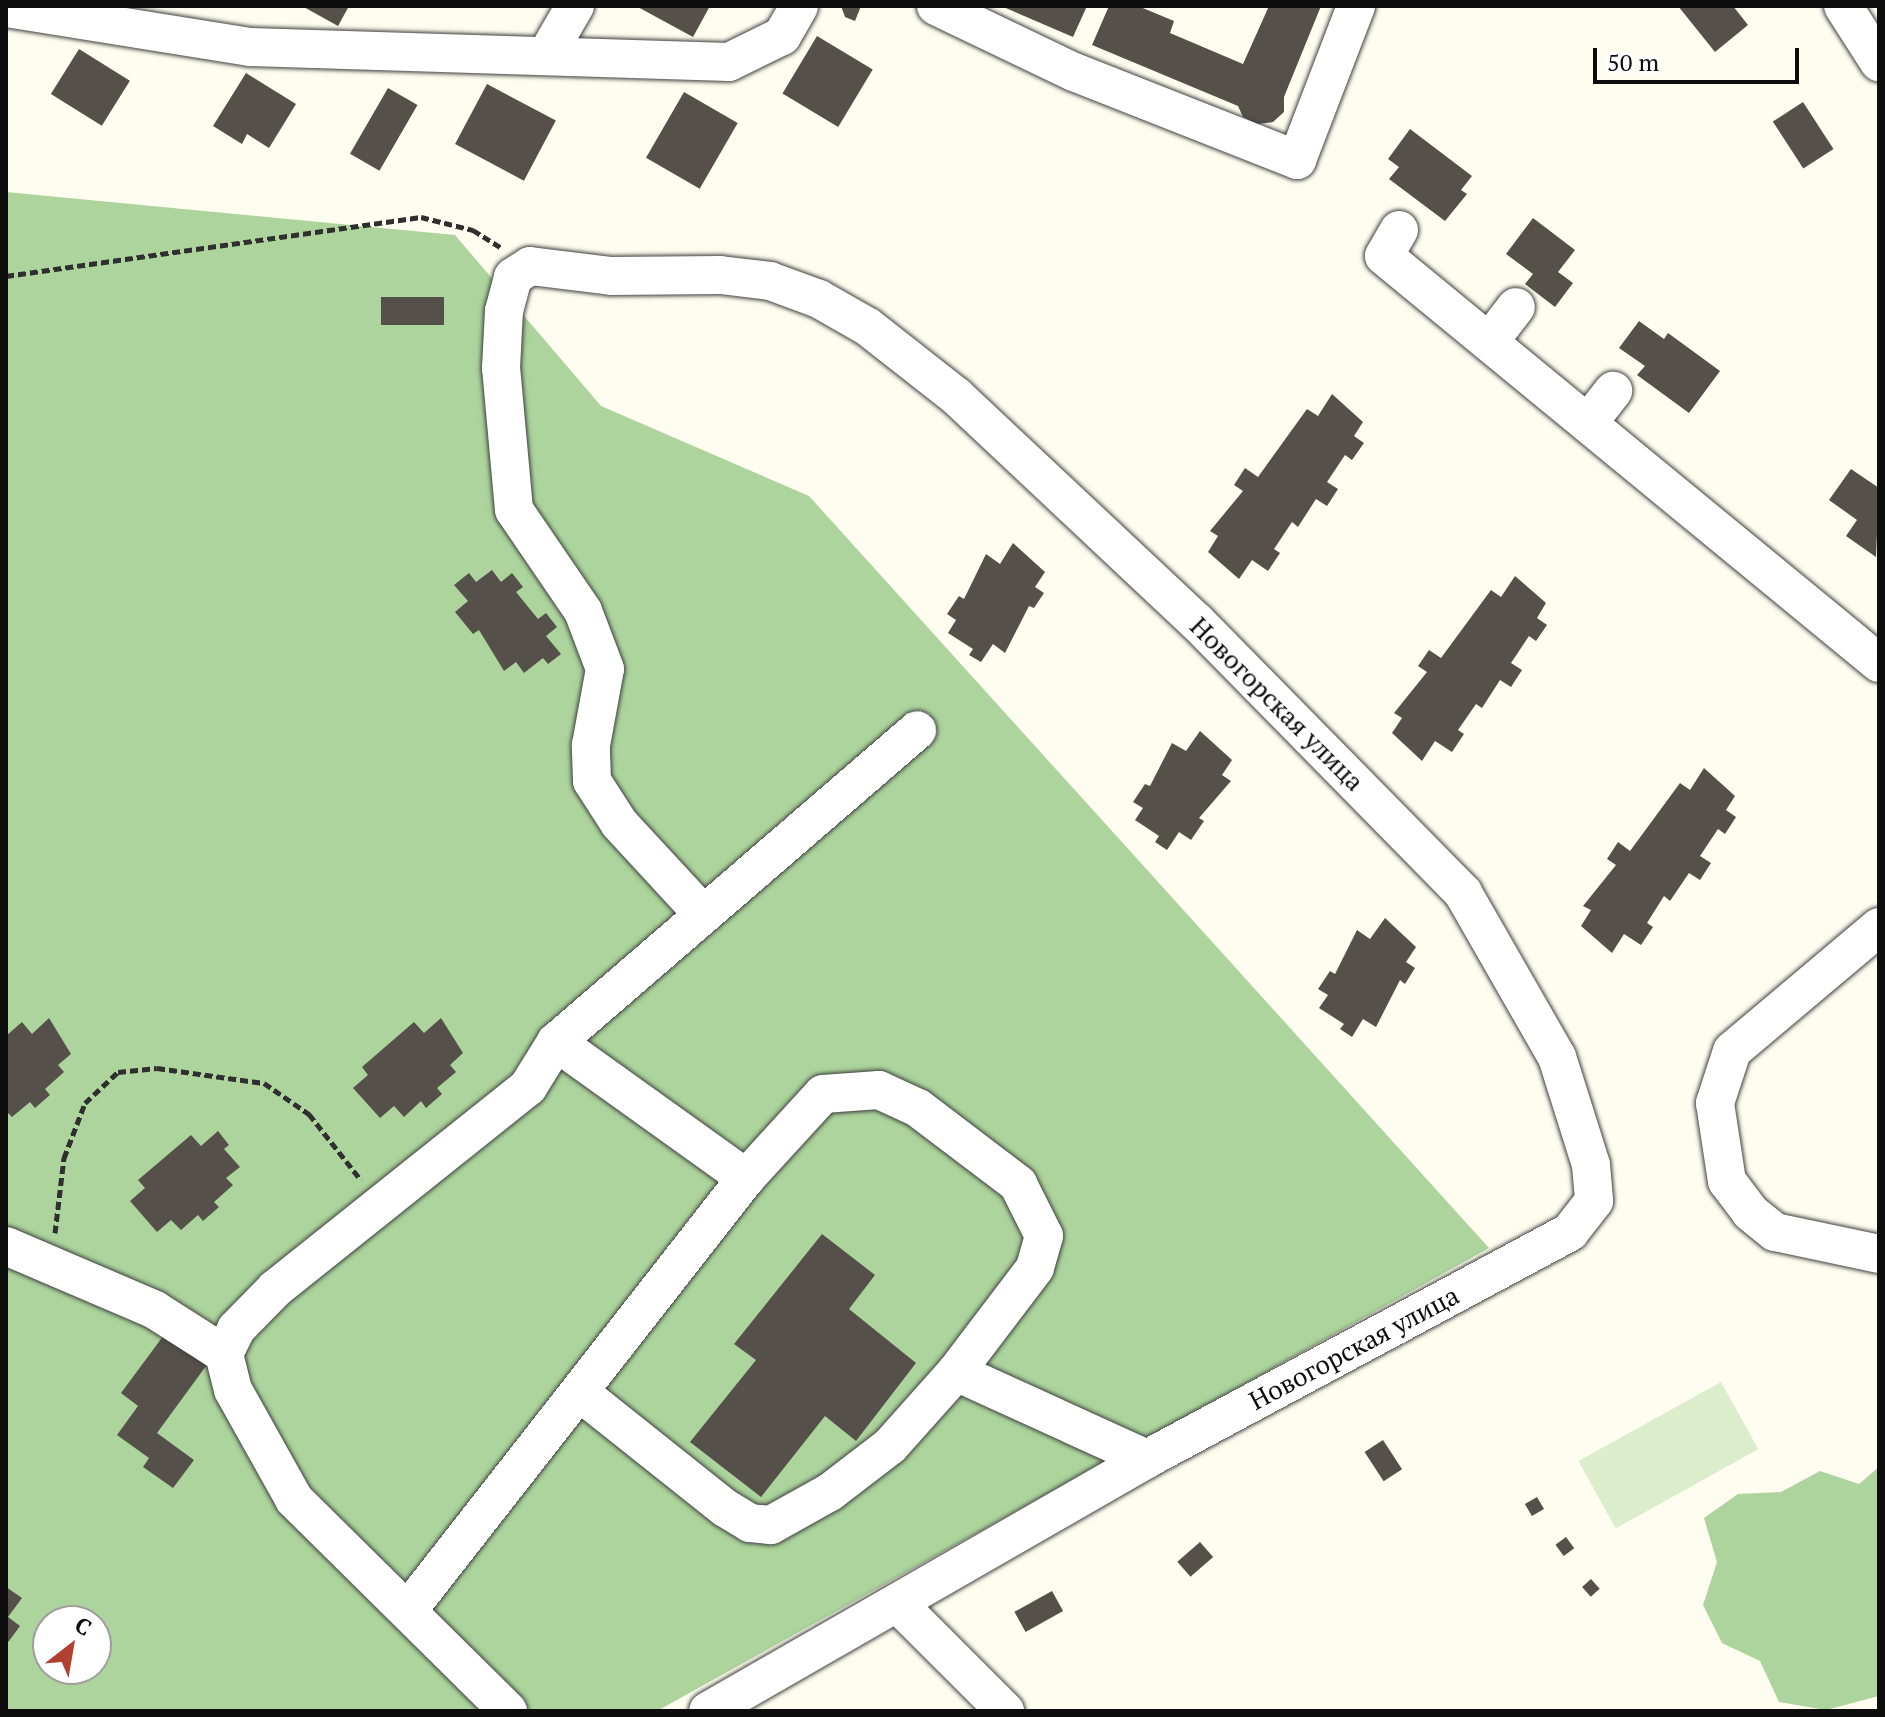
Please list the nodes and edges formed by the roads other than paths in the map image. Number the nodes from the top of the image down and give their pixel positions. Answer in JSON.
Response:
{"nodes":[{"id":1,"x":575,"y":6,"type":"edge"},
{"id":2,"x":799,"y":6,"type":"edge"},
{"id":3,"x":936,"y":6,"type":"edge"},
{"id":4,"x":1356,"y":6,"type":"edge"},
{"id":5,"x":1843,"y":6,"type":"edge"},
{"id":6,"x":6,"y":8,"type":"edge"},
{"id":7,"x":546,"y":56,"type":"junction"},
{"id":8,"x":1879,"y":62,"type":"edge"},
{"id":9,"x":1399,"y":230,"type":"dead end"},
{"id":10,"x":1516,"y":307,"type":"dead end"},
{"id":11,"x":1489,"y":342,"type":"junction"},
{"id":12,"x":1613,"y":391,"type":"dead end"},
{"id":13,"x":1588,"y":423,"type":"junction"},
{"id":14,"x":1872,"y":644,"type":"edge"},
{"id":15,"x":917,"y":730,"type":"dead end"},
{"id":16,"x":701,"y":912,"type":"junction"},
{"id":17,"x":1879,"y":927,"type":"edge"},
{"id":18,"x":556,"y":1042,"type":"junction"},
{"id":19,"x":746,"y":1178,"type":"junction"},
{"id":20,"x":6,"y":1246,"type":"edge"},
{"id":21,"x":1879,"y":1254,"type":"edge"},
{"id":22,"x":224,"y":1354,"type":"junction"},
{"id":23,"x":956,"y":1372,"type":"junction"},
{"id":24,"x":579,"y":1392,"type":"junction"},
{"id":25,"x":1147,"y":1459,"type":"junction"},
{"id":26,"x":897,"y":1603,"type":"junction"},
{"id":27,"x":409,"y":1609,"type":"junction"},
{"id":28,"x":508,"y":1711,"type":"edge"},
{"id":29,"x":708,"y":1711,"type":"edge"},
{"id":30,"x":1005,"y":1711,"type":"edge"}],
"edges":[{"from":1,"to":7,"type":"street"},
{"from":2,"to":7,"type":"street"},
{"from":3,"to":4,"type":"street"},
{"from":5,"to":8,"type":"street"},
{"from":6,"to":7,"type":"street"},
{"from":9,"to":11,"type":"street"},
{"from":10,"to":11,"type":"street"},
{"from":11,"to":13,"type":"street"},
{"from":12,"to":13,"type":"street"},
{"from":13,"to":14,"type":"street"},
{"from":15,"to":16,"type":"street"},
{"from":16,"to":18,"type":"street"},
{"from":16,"to":25,"type":"street","name":"Новогорская улица"},
{"from":17,"to":21,"type":"street"},
{"from":18,"to":19,"type":"street"},
{"from":18,"to":22,"type":"street"},
{"from":19,"to":23,"type":"street"},
{"from":19,"to":24,"type":"street"},
{"from":20,"to":22,"type":"street"},
{"from":22,"to":27,"type":"street"},
{"from":23,"to":24,"type":"street"},
{"from":23,"to":25,"type":"street"},
{"from":24,"to":27,"type":"street"},
{"from":25,"to":26,"type":"street","name":"Новогорская улица"},
{"from":26,"to":29,"type":"street","name":"Новогорская улица"},
{"from":26,"to":30,"type":"street"},
{"from":27,"to":28,"type":"street"}]}
